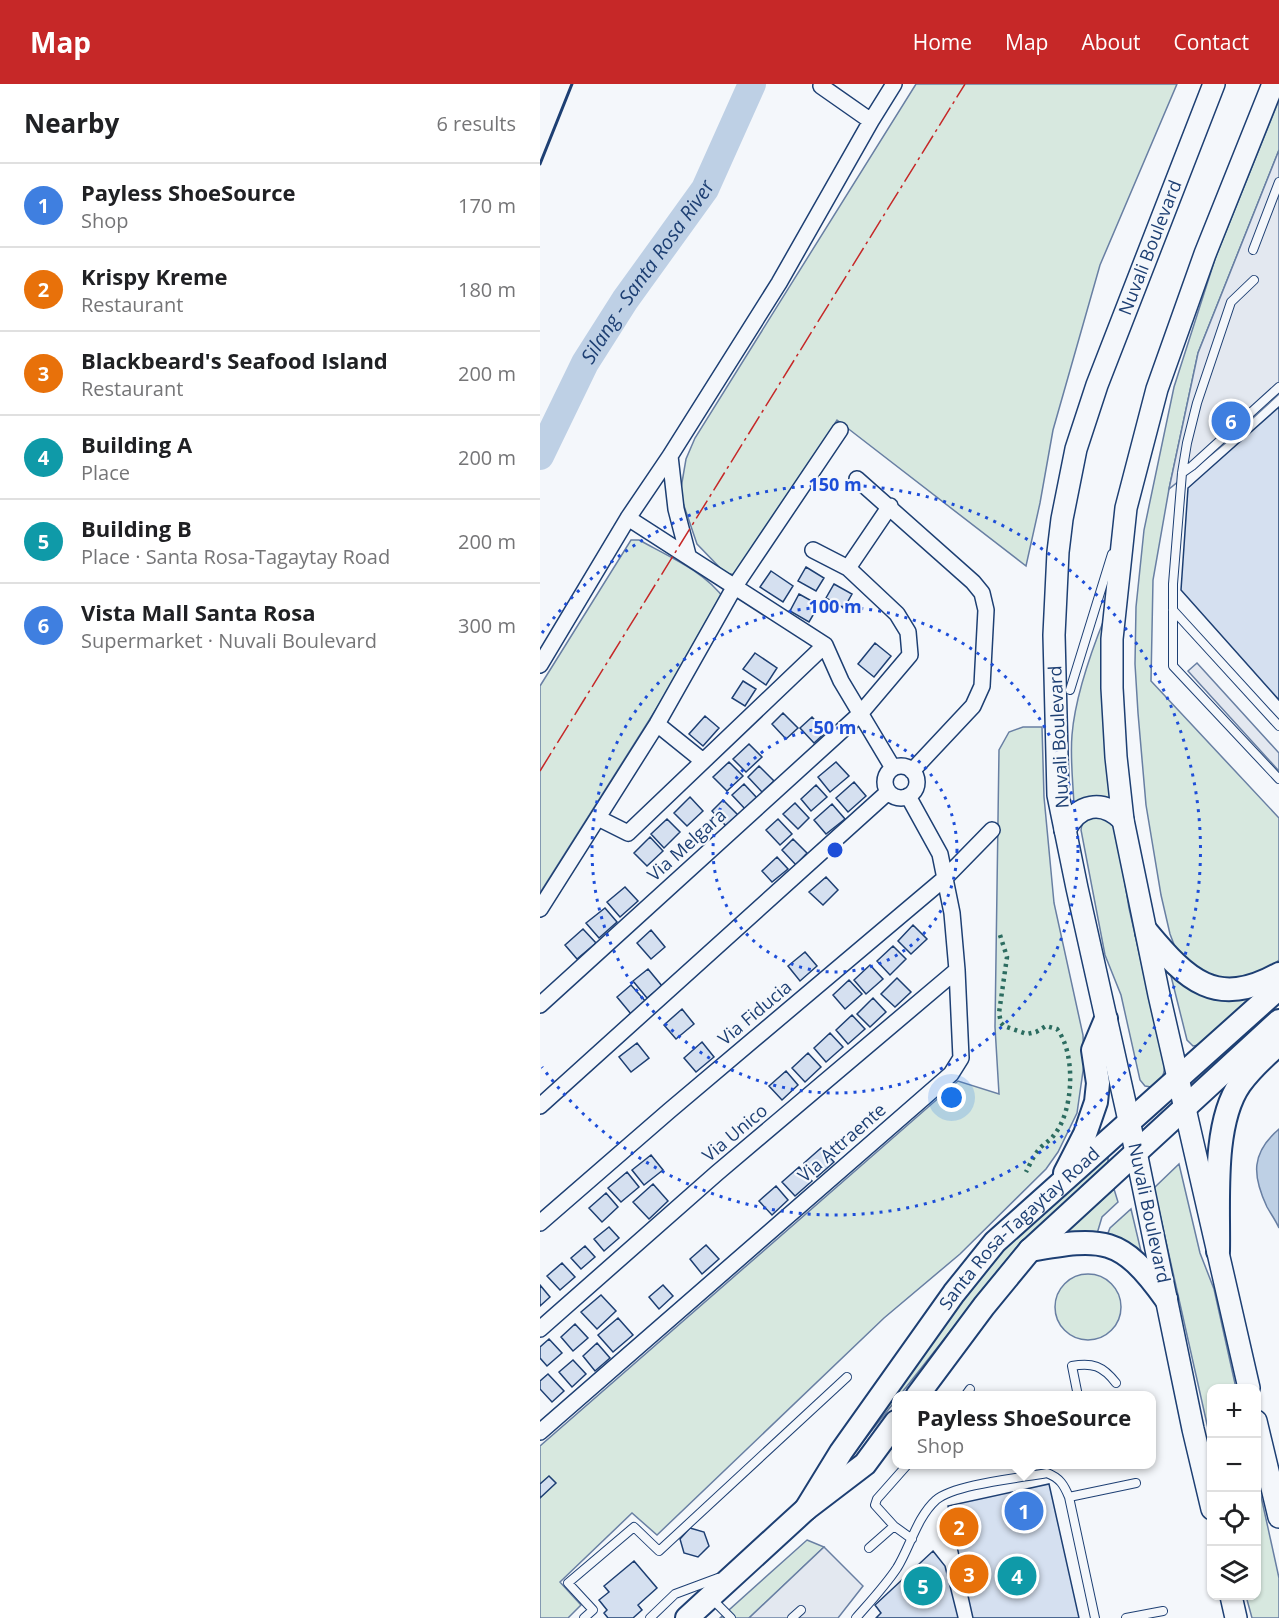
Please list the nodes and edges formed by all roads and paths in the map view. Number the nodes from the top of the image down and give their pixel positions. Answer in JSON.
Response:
{"nodes":[{"id":1,"x":894,"y":84,"type":"edge"},
{"id":2,"x":1214,"y":84,"type":"edge"},
{"id":3,"x":1273,"y":84,"type":"edge"},
{"id":4,"x":821,"y":86,"type":"dead end"},
{"id":5,"x":871,"y":121,"type":"junction"},
{"id":6,"x":1279,"y":182,"type":"edge"},
{"id":7,"x":1253,"y":250,"type":"dead end"},
{"id":8,"x":1254,"y":280,"type":"dead end"},
{"id":9,"x":1279,"y":387,"type":"edge"},
{"id":10,"x":840,"y":430,"type":"dead end"},
{"id":11,"x":670,"y":456,"type":"junction"},
{"id":12,"x":1182,"y":473,"type":"junction"},
{"id":13,"x":857,"y":479,"type":"dead end"},
{"id":14,"x":890,"y":506,"type":"junction"},
{"id":15,"x":1126,"y":508,"type":"junction"},
{"id":16,"x":628,"y":518,"type":"junction"},
{"id":17,"x":813,"y":550,"type":"dead end"},
{"id":18,"x":688,"y":555,"type":"junction"},
{"id":19,"x":848,"y":568,"type":"junction"},
{"id":20,"x":735,"y":586,"type":"junction"},
{"id":21,"x":1173,"y":610,"type":"junction"},
{"id":22,"x":825,"y":645,"type":"junction"},
{"id":23,"x":540,"y":665,"type":"edge"},
{"id":24,"x":1070,"y":690,"type":"dead end"},
{"id":25,"x":860,"y":714,"type":"junction"},
{"id":26,"x":657,"y":724,"type":"junction"},
{"id":27,"x":1279,"y":726,"type":"edge"},
{"id":28,"x":703,"y":761,"type":"junction"},
{"id":29,"x":893,"y":768,"type":"junction"},
{"id":30,"x":912,"y":771,"type":"junction"},
{"id":31,"x":1279,"y":779,"type":"edge"},
{"id":32,"x":888,"y":792,"type":"junction"},
{"id":33,"x":908,"y":796,"type":"junction"},
{"id":34,"x":598,"y":818,"type":"junction"},
{"id":35,"x":1123,"y":820,"type":"junction"},
{"id":36,"x":992,"y":830,"type":"dead end"},
{"id":37,"x":1065,"y":830,"type":"junction"},
{"id":38,"x":945,"y":878,"type":"junction"},
{"id":39,"x":540,"y":909,"type":"edge"},
{"id":40,"x":1146,"y":933,"type":"junction"},
{"id":41,"x":957,"y":970,"type":"junction"},
{"id":42,"x":1279,"y":974,"type":"edge"},
{"id":43,"x":1279,"y":987,"type":"edge"},
{"id":44,"x":540,"y":1005,"type":"edge"},
{"id":45,"x":1106,"y":1019,"type":"junction"},
{"id":46,"x":1277,"y":1030,"type":"edge"},
{"id":47,"x":1178,"y":1079,"type":"junction"},
{"id":48,"x":540,"y":1106,"type":"edge"},
{"id":49,"x":1184,"y":1107,"type":"junction"},
{"id":50,"x":1130,"y":1123,"type":"junction"},
{"id":51,"x":1136,"y":1152,"type":"junction"},
{"id":52,"x":1059,"y":1184,"type":"junction"},
{"id":53,"x":540,"y":1222,"type":"edge"},
{"id":54,"x":1030,"y":1250,"type":"junction"},
{"id":55,"x":1218,"y":1251,"type":"junction"},
{"id":56,"x":1166,"y":1299,"type":"junction"},
{"id":57,"x":540,"y":1329,"type":"edge"},
{"id":58,"x":847,"y":1377,"type":"dead end"},
{"id":59,"x":1116,"y":1383,"type":"dead end"},
{"id":60,"x":1248,"y":1384,"type":"edge"},
{"id":61,"x":920,"y":1391,"type":"edge"},
{"id":62,"x":1077,"y":1391,"type":"edge"},
{"id":63,"x":892,"y":1428,"type":"edge"},
{"id":64,"x":540,"y":1432,"type":"edge"},
{"id":65,"x":1261,"y":1438,"type":"edge"},
{"id":66,"x":903,"y":1469,"type":"edge"},
{"id":67,"x":1136,"y":1483,"type":"dead end"},
{"id":68,"x":1208,"y":1492,"type":"edge"},
{"id":69,"x":1069,"y":1497,"type":"junction"},
{"id":70,"x":806,"y":1509,"type":"junction"},
{"id":71,"x":1279,"y":1517,"type":"edge"},
{"id":72,"x":894,"y":1526,"type":"junction"},
{"id":73,"x":912,"y":1539,"type":"junction"},
{"id":74,"x":869,"y":1548,"type":"dead end"},
{"id":75,"x":742,"y":1569,"type":"junction"},
{"id":76,"x":710,"y":1597,"type":"junction"},
{"id":77,"x":1232,"y":1600,"type":"edge"},
{"id":78,"x":801,"y":1610,"type":"dead end"},
{"id":79,"x":1163,"y":1611,"type":"dead end"},
{"id":80,"x":584,"y":1618,"type":"edge"},
{"id":81,"x":650,"y":1618,"type":"edge"},
{"id":82,"x":687,"y":1618,"type":"edge"},
{"id":83,"x":731,"y":1618,"type":"edge"},
{"id":84,"x":792,"y":1618,"type":"edge"},
{"id":85,"x":856,"y":1618,"type":"edge"},
{"id":86,"x":1095,"y":1618,"type":"edge"},
{"id":87,"x":1126,"y":1618,"type":"edge"},
{"id":88,"x":1236,"y":1618,"type":"edge"}],
"edges":[{"from":1,"to":5,"type":"street"},
{"from":2,"to":37,"type":"main road","name":"Nuvali Boulevard"},
{"from":3,"to":15,"type":"main road","name":"Nuvali Boulevard"},
{"from":4,"to":5,"type":"street"},
{"from":5,"to":11,"type":"street"},
{"from":6,"to":7,"type":"lane"},
{"from":8,"to":12,"type":"lane"},
{"from":9,"to":12,"type":"lane"},
{"from":10,"to":20,"type":"street"},
{"from":11,"to":16,"type":"street"},
{"from":11,"to":18,"type":"street"},
{"from":12,"to":21,"type":"lane"},
{"from":13,"to":14,"type":"street"},
{"from":14,"to":19,"type":"street"},
{"from":14,"to":30,"type":"street"},
{"from":15,"to":24,"type":"lane","name":"Nuvali Boulevard"},
{"from":15,"to":35,"type":"main road","name":"Nuvali Boulevard"},
{"from":16,"to":18,"type":"street"},
{"from":16,"to":23,"type":"street"},
{"from":17,"to":19,"type":"street","name":"Via Melgara"},
{"from":18,"to":20,"type":"street"},
{"from":19,"to":25,"type":"street","name":"Via Melgara"},
{"from":20,"to":22,"type":"street"},
{"from":20,"to":26,"type":"street"},
{"from":21,"to":27,"type":"lane"},
{"from":21,"to":31,"type":"lane"},
{"from":22,"to":25,"type":"street"},
{"from":22,"to":28,"type":"street"},
{"from":25,"to":29,"type":"street"},
{"from":25,"to":44,"type":"street","name":"Via Melgara"},
{"from":26,"to":28,"type":"street"},
{"from":26,"to":34,"type":"street"},
{"from":28,"to":34,"type":"street"},
{"from":29,"to":30,"type":"street"},
{"from":29,"to":32,"type":"street"},
{"from":30,"to":33,"type":"street"},
{"from":32,"to":33,"type":"street"},
{"from":32,"to":48,"type":"street"},
{"from":33,"to":38,"type":"street","name":"Via Attraente"},
{"from":34,"to":39,"type":"street"},
{"from":35,"to":37,"type":"main road"},
{"from":35,"to":40,"type":"main road","name":"Nuvali Boulevard"},
{"from":36,"to":38,"type":"street","name":"Via Fiducia"},
{"from":37,"to":45,"type":"main road","name":"Nuvali Boulevard"},
{"from":38,"to":41,"type":"street","name":"Via Attraente"},
{"from":38,"to":53,"type":"street","name":"Via Fiducia"},
{"from":40,"to":42,"type":"main road"},
{"from":40,"to":47,"type":"main road","name":"Nuvali Boulevard"},
{"from":41,"to":57,"type":"street","name":"Via Unico"},
{"from":41,"to":64,"type":"street","name":"Via Attraente"},
{"from":43,"to":47,"type":"main road","name":"Santa Rosa-Tagaytay Road"},
{"from":45,"to":50,"type":"main road","name":"Nuvali Boulevard"},
{"from":45,"to":52,"type":"main road"},
{"from":46,"to":49,"type":"main road","name":"Santa Rosa-Tagaytay Road"},
{"from":46,"to":55,"type":"main road"},
{"from":47,"to":49,"type":"main road","name":"Nuvali Boulevard"},
{"from":47,"to":50,"type":"main road","name":"Santa Rosa-Tagaytay Road"},
{"from":49,"to":51,"type":"main road","name":"Santa Rosa-Tagaytay Road"},
{"from":49,"to":55,"type":"main road","name":"Nuvali Boulevard"},
{"from":50,"to":51,"type":"main road","name":"Nuvali Boulevard"},
{"from":50,"to":52,"type":"main road","name":"Santa Rosa-Tagaytay Road"},
{"from":51,"to":54,"type":"main road","name":"Santa Rosa-Tagaytay Road"},
{"from":51,"to":56,"type":"main road","name":"Nuvali Boulevard"},
{"from":52,"to":70,"type":"main road","name":"Santa Rosa-Tagaytay Road"},
{"from":54,"to":56,"type":"main road"},
{"from":54,"to":61,"type":"main road","name":"Santa Rosa-Tagaytay Road"},
{"from":55,"to":60,"type":"main road","name":"Nuvali Boulevard"},
{"from":56,"to":68,"type":"main road","name":"Nuvali Boulevard"},
{"from":58,"to":80,"type":"lane"},
{"from":59,"to":62,"type":"lane"},
{"from":63,"to":70,"type":"main road","name":"Santa Rosa-Tagaytay Road"},
{"from":65,"to":71,"type":"main road"},
{"from":66,"to":72,"type":"lane"},
{"from":67,"to":69,"type":"lane"},
{"from":69,"to":73,"type":"lane"},
{"from":69,"to":86,"type":"lane"},
{"from":70,"to":75,"type":"main road","name":"Santa Rosa-Tagaytay Road"},
{"from":72,"to":73,"type":"lane"},
{"from":72,"to":74,"type":"lane"},
{"from":73,"to":85,"type":"lane"},
{"from":75,"to":76,"type":"main road","name":"Santa Rosa-Tagaytay Road"},
{"from":75,"to":81,"type":"lane"},
{"from":76,"to":82,"type":"main road","name":"Santa Rosa-Tagaytay Road"},
{"from":76,"to":83,"type":"lane"},
{"from":77,"to":88,"type":"main road"},
{"from":78,"to":84,"type":"lane"},
{"from":79,"to":87,"type":"lane"}]}
